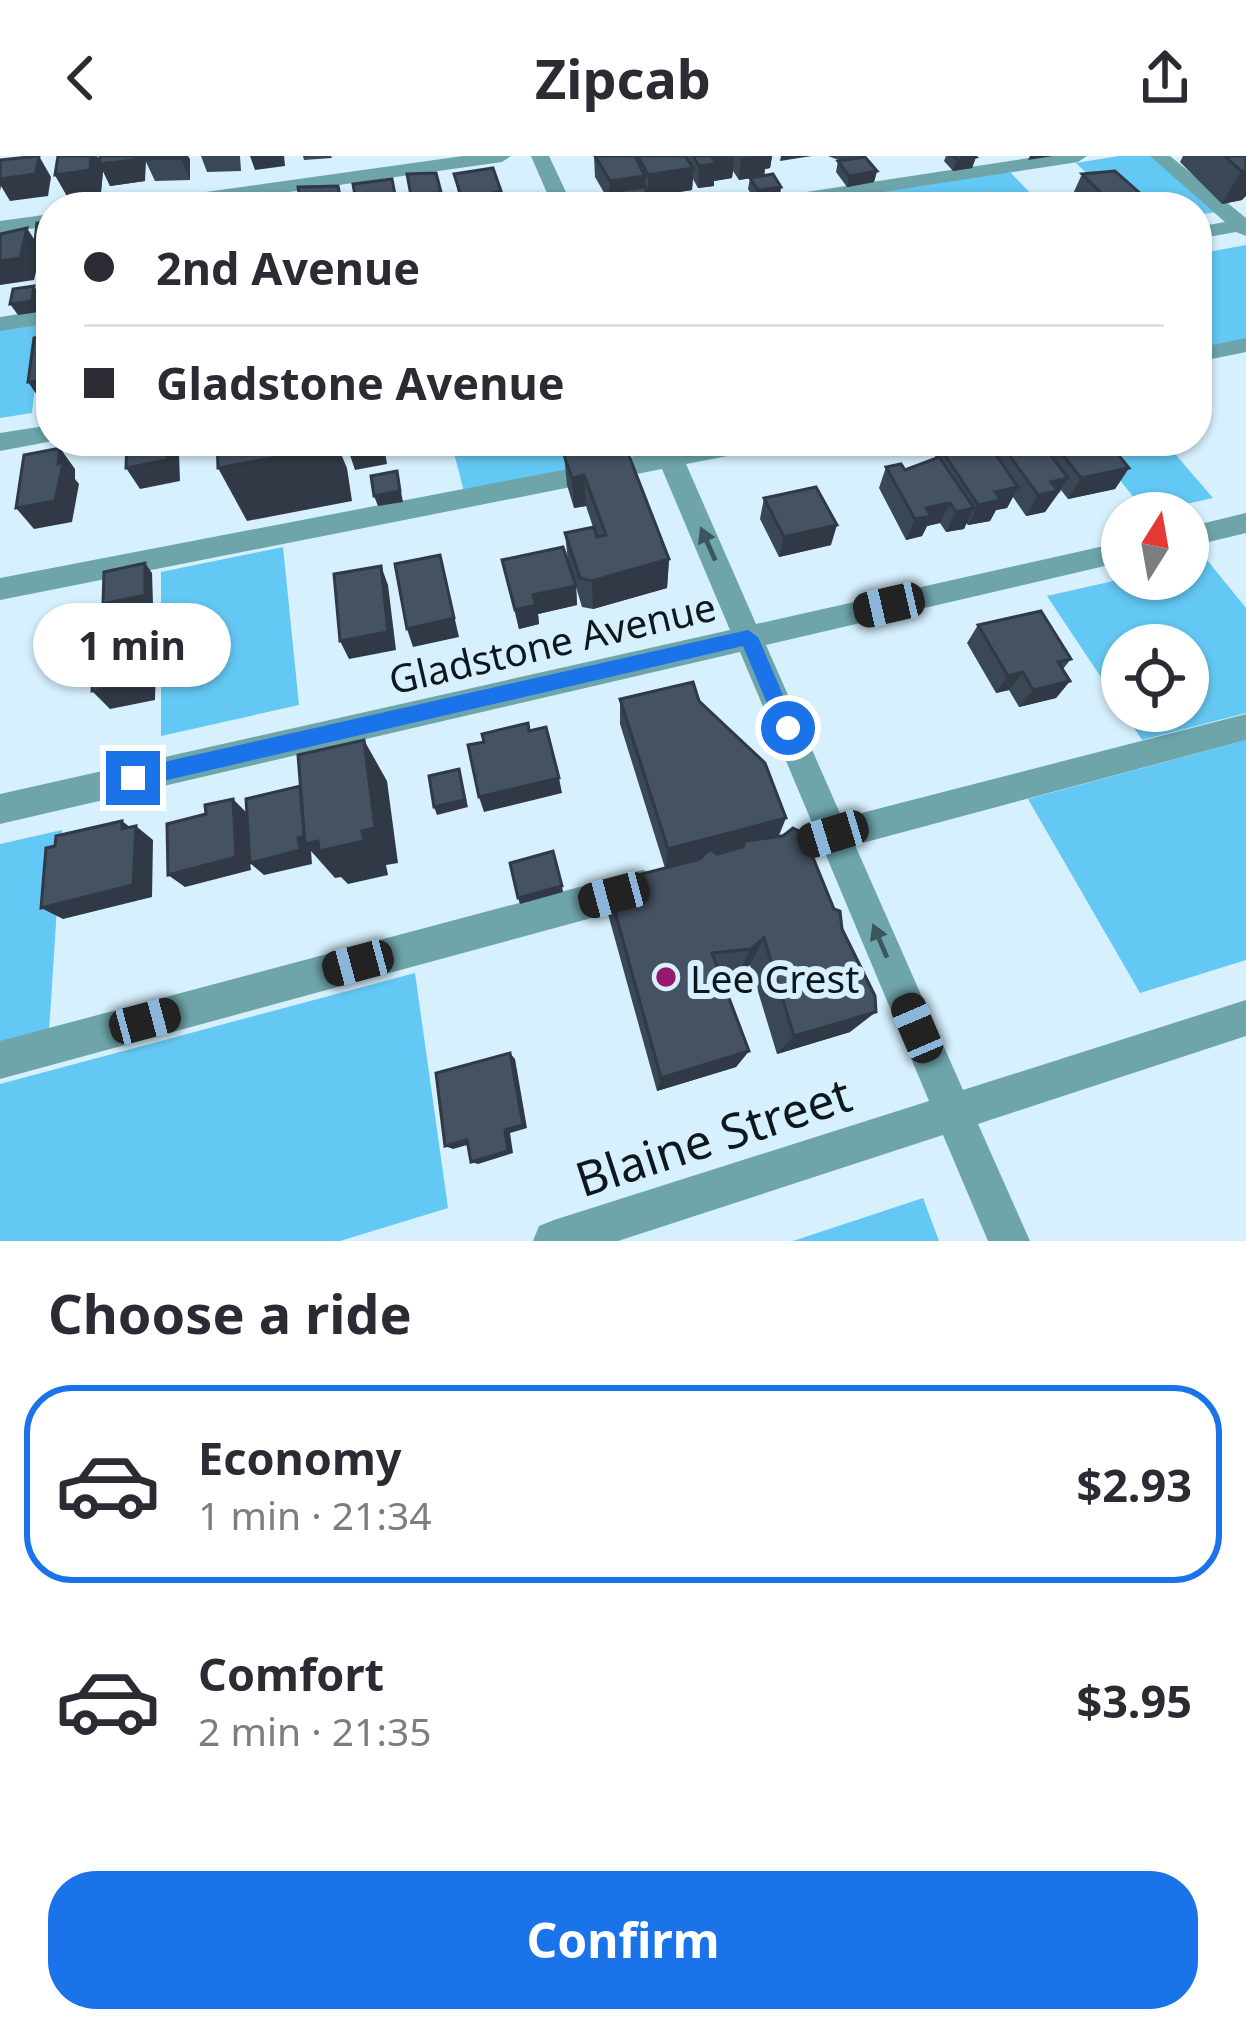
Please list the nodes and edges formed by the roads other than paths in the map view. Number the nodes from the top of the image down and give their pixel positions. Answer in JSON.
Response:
{"nodes":[{"id":1,"x":502,"y":156,"type":"edge"},
{"id":2,"x":540,"y":156,"type":"edge"},
{"id":3,"x":1078,"y":156,"type":"edge"},
{"id":4,"x":1160,"y":156,"type":"edge"},
{"id":5,"x":247,"y":192,"type":"edge"},
{"id":6,"x":556,"y":192,"type":"edge"},
{"id":7,"x":845,"y":192,"type":"edge"},
{"id":8,"x":1203,"y":192,"type":"edge"},
{"id":9,"x":1212,"y":199,"type":"edge"},
{"id":10,"x":36,"y":222,"type":"edge"},
{"id":11,"x":1244,"y":226,"type":"edge"},
{"id":12,"x":0,"y":227,"type":"edge"},
{"id":13,"x":1212,"y":230,"type":"edge"},
{"id":14,"x":36,"y":318,"type":"edge"},
{"id":15,"x":0,"y":324,"type":"edge"},
{"id":16,"x":1246,"y":345,"type":"edge"},
{"id":17,"x":1212,"y":352,"type":"edge"},
{"id":18,"x":36,"y":436,"type":"edge"},
{"id":19,"x":0,"y":442,"type":"edge"},
{"id":20,"x":638,"y":456,"type":"edge"},
{"id":21,"x":670,"y":456,"type":"edge"},
{"id":22,"x":1246,"y":524,"type":"edge"},
{"id":23,"x":1209,"y":532,"type":"edge"},
{"id":24,"x":1101,"y":557,"type":"edge"},
{"id":25,"x":0,"y":589,"type":"edge"},
{"id":26,"x":748,"y":637,"type":"junction"},
{"id":27,"x":1246,"y":727,"type":"edge"},
{"id":28,"x":0,"y":809,"type":"edge"},
{"id":29,"x":833,"y":834,"type":"junction"},
{"id":30,"x":739,"y":861,"type":"edge"},
{"id":31,"x":672,"y":879,"type":"edge"},
{"id":32,"x":1246,"y":1018,"type":"edge"},
{"id":33,"x":0,"y":1060,"type":"edge"},
{"id":34,"x":954,"y":1112,"type":"junction"},
{"id":35,"x":554,"y":1241,"type":"edge"},
{"id":36,"x":1009,"y":1241,"type":"edge"}],
"edges":[{"from":1,"to":5,"type":"street"},
{"from":2,"to":6,"type":"street"},
{"from":3,"to":7,"type":"street"},
{"from":4,"to":8,"type":"street"},
{"from":9,"to":11,"type":"street"},
{"from":10,"to":12,"type":"street"},
{"from":11,"to":13,"type":"street"},
{"from":14,"to":15,"type":"street"},
{"from":16,"to":17,"type":"street"},
{"from":18,"to":19,"type":"street"},
{"from":20,"to":25,"type":"street"},
{"from":26,"to":21,"type":"street","one_way":true},
{"from":22,"to":23,"type":"street"},
{"from":24,"to":26,"type":"street","name":"Gladstone Avenue"},
{"from":26,"to":28,"type":"street","name":"Gladstone Avenue"},
{"from":26,"to":29,"type":"street"},
{"from":27,"to":29,"type":"street"},
{"from":29,"to":30,"type":"street"},
{"from":34,"to":29,"type":"street","one_way":true},
{"from":31,"to":33,"type":"street"},
{"from":32,"to":34,"type":"street","name":"Blaine Street"},
{"from":34,"to":35,"type":"street","name":"Blaine Street"},
{"from":34,"to":36,"type":"street"}]}
